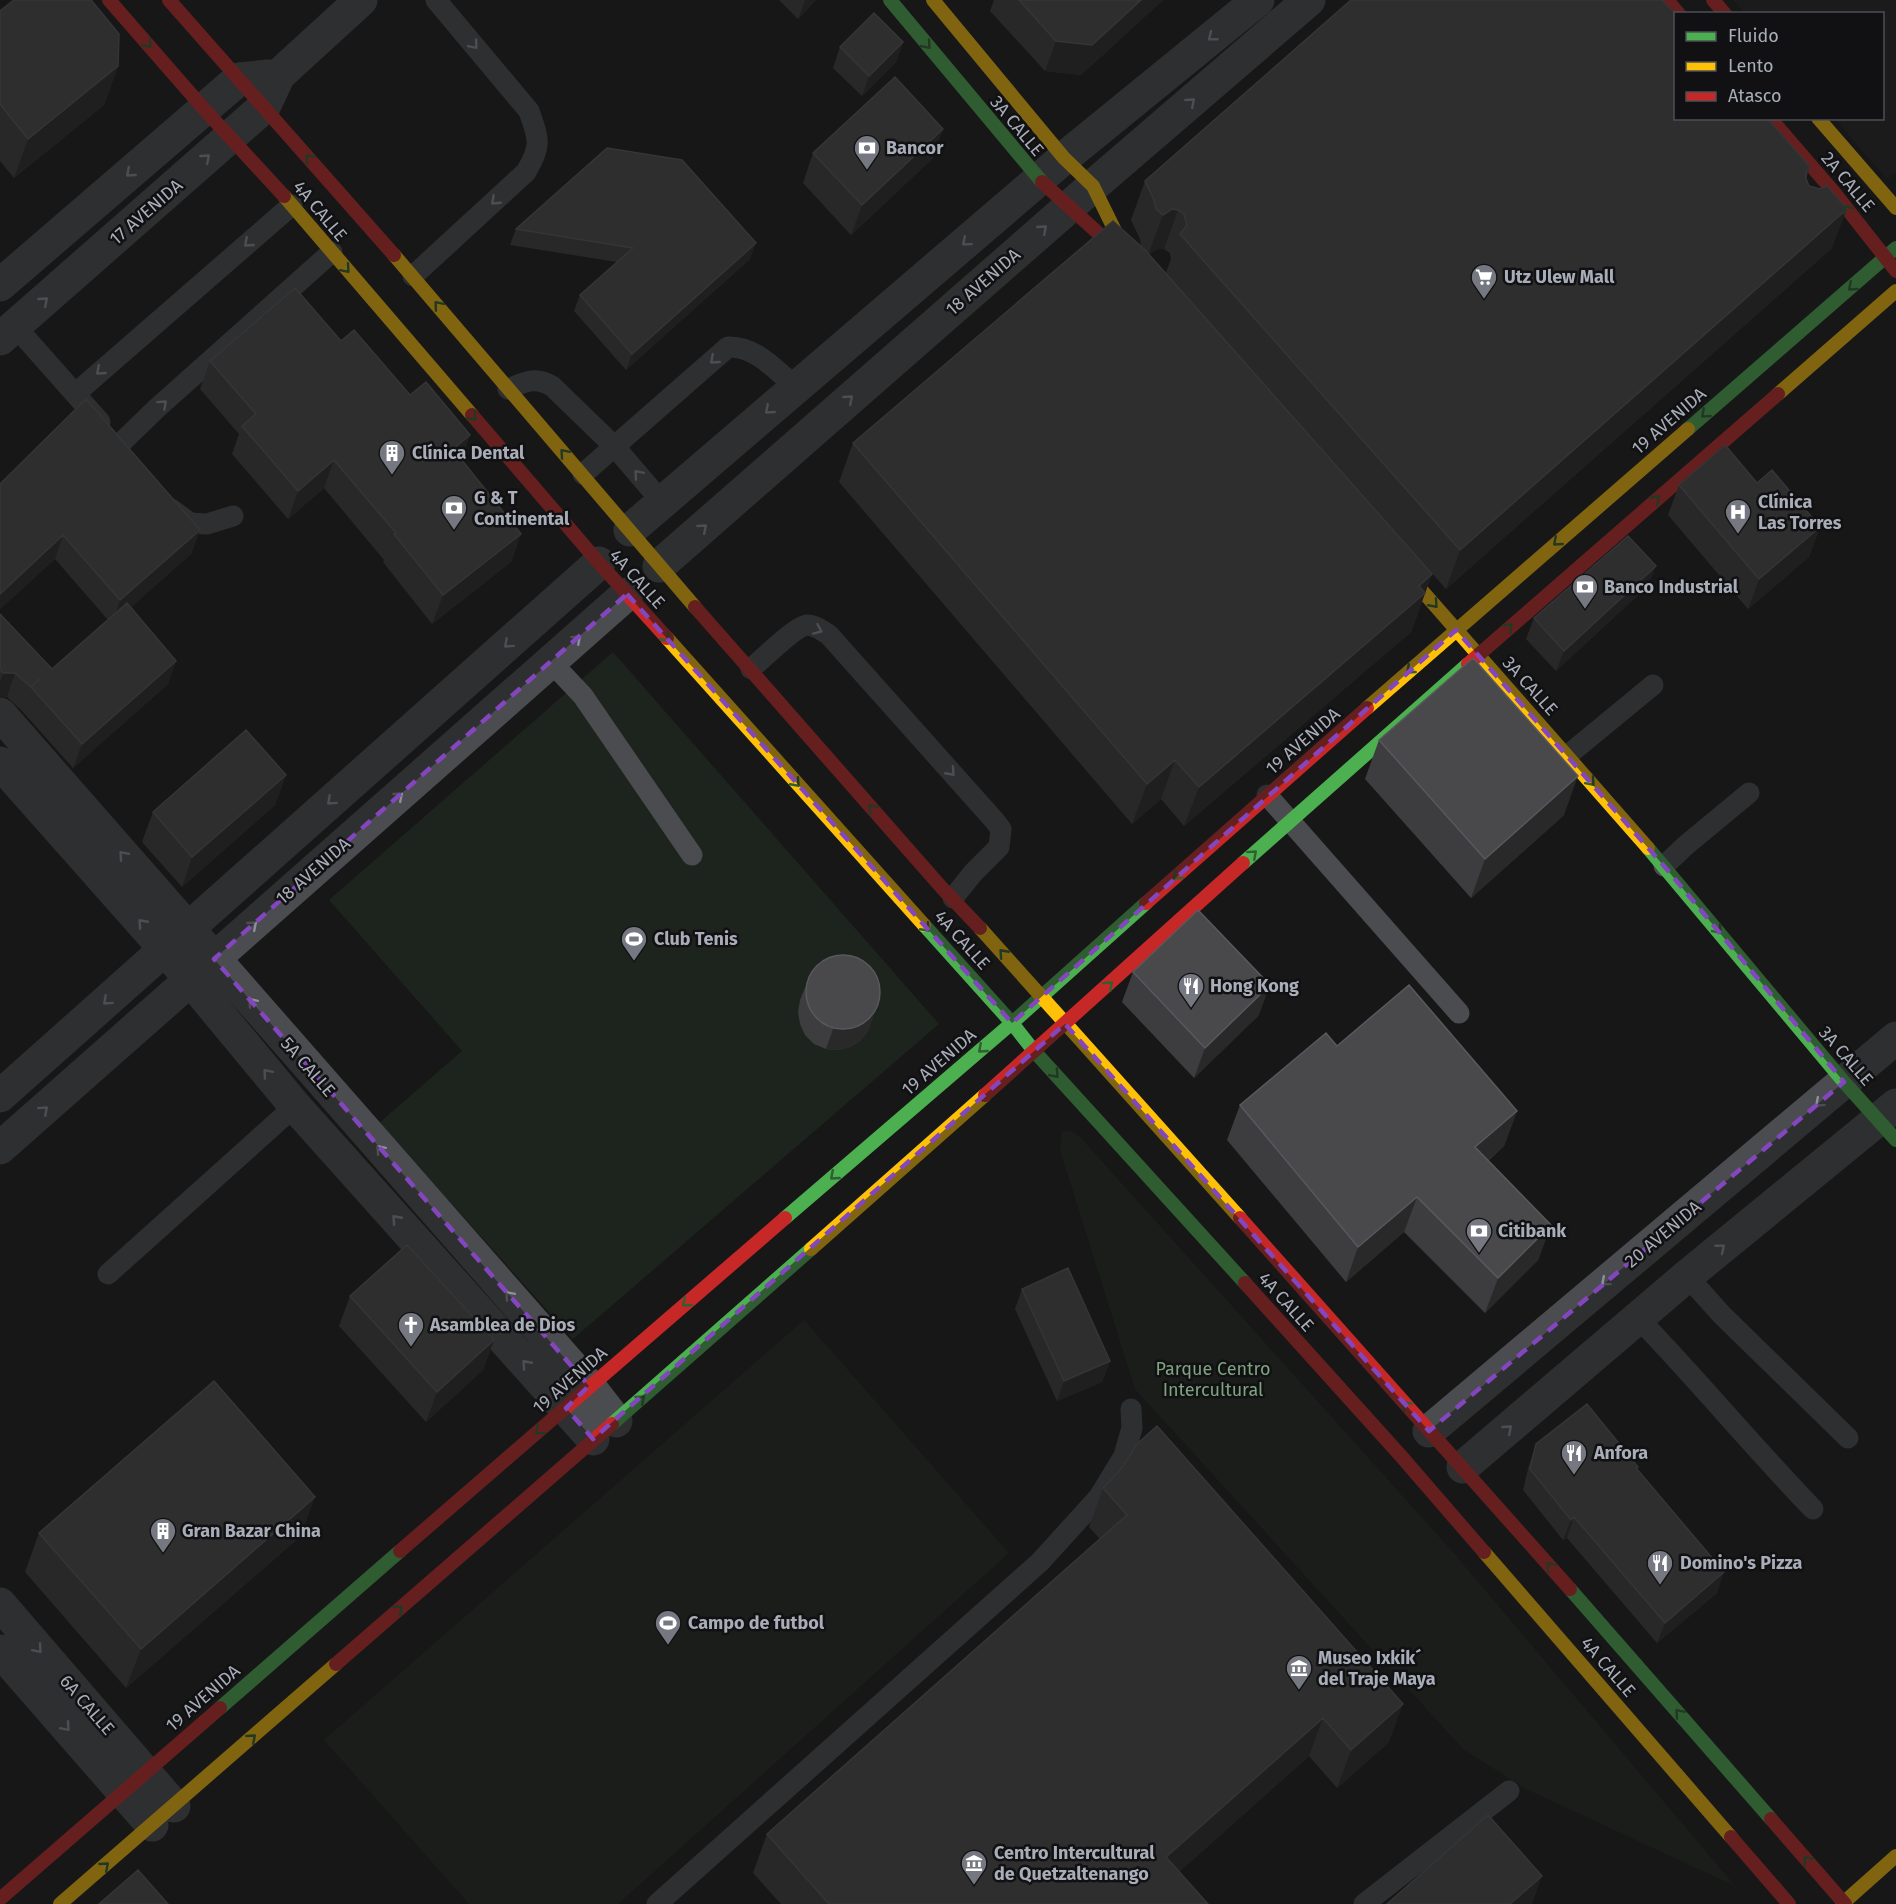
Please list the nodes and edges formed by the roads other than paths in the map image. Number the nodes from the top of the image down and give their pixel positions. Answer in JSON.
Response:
{"nodes":[{"id":1,"x":109,"y":0,"type":"edge"},
{"id":2,"x":361,"y":0,"type":"edge"},
{"id":3,"x":436,"y":0,"type":"edge"},
{"id":4,"x":890,"y":0,"type":"edge"},
{"id":5,"x":933,"y":0,"type":"edge"},
{"id":6,"x":1258,"y":0,"type":"edge"},
{"id":7,"x":1310,"y":0,"type":"edge"},
{"id":8,"x":1667,"y":0,"type":"edge"},
{"id":9,"x":1713,"y":0,"type":"edge"},
{"id":10,"x":172,"y":1,"type":"edge"},
{"id":11,"x":1677,"y":12,"type":"edge"},
{"id":12,"x":1723,"y":12,"type":"edge"},
{"id":13,"x":279,"y":75,"type":"junction"},
{"id":14,"x":239,"y":79,"type":"junction"},
{"id":15,"x":264,"y":107,"type":"junction"},
{"id":16,"x":204,"y":109,"type":"junction"},
{"id":17,"x":1771,"y":120,"type":"edge"},
{"id":18,"x":1820,"y":120,"type":"edge"},
{"id":19,"x":231,"y":137,"type":"junction"},
{"id":20,"x":1064,"y":158,"type":"junction"},
{"id":21,"x":1039,"y":180,"type":"junction"},
{"id":22,"x":1081,"y":196,"type":"junction"},
{"id":23,"x":292,"y":205,"type":"junction"},
{"id":24,"x":1896,"y":208,"type":"edge"},
{"id":25,"x":332,"y":252,"type":"junction"},
{"id":26,"x":1891,"y":253,"type":"edge"},
{"id":27,"x":1896,"y":271,"type":"edge"},
{"id":28,"x":413,"y":276,"type":"junction"},
{"id":29,"x":0,"y":285,"type":"edge"},
{"id":30,"x":1896,"y":291,"type":"edge"},
{"id":31,"x":8,"y":333,"type":"edge"},
{"id":32,"x":795,"y":387,"type":"junction"},
{"id":33,"x":508,"y":389,"type":"junction"},
{"id":34,"x":76,"y":393,"type":"junction"},
{"id":35,"x":120,"y":444,"type":"junction"},
{"id":36,"x":615,"y":447,"type":"junction"},
{"id":37,"x":134,"y":462,"type":"edge"},
{"id":38,"x":583,"y":474,"type":"junction"},
{"id":39,"x":161,"y":497,"type":"edge"},
{"id":40,"x":662,"y":502,"type":"junction"},
{"id":41,"x":233,"y":516,"type":"dead end"},
{"id":42,"x":630,"y":530,"type":"junction"},
{"id":43,"x":1386,"y":550,"type":"edge"},
{"id":44,"x":599,"y":563,"type":"junction"},
{"id":45,"x":659,"y":567,"type":"junction"},
{"id":46,"x":627,"y":594,"type":"junction"},
{"id":47,"x":1456,"y":630,"type":"junction"},
{"id":48,"x":1478,"y":654,"type":"junction"},
{"id":49,"x":551,"y":662,"type":"junction"},
{"id":50,"x":751,"y":669,"type":"junction"},
{"id":51,"x":1653,"y":685,"type":"dead end"},
{"id":52,"x":0,"y":714,"type":"edge"},
{"id":53,"x":1568,"y":755,"type":"junction"},
{"id":54,"x":0,"y":763,"type":"edge"},
{"id":55,"x":1749,"y":793,"type":"dead end"},
{"id":56,"x":1268,"y":795,"type":"junction"},
{"id":57,"x":1290,"y":820,"type":"junction"},
{"id":58,"x":692,"y":855,"type":"dead end"},
{"id":59,"x":1664,"y":866,"type":"junction"},
{"id":60,"x":953,"y":898,"type":"junction"},
{"id":61,"x":176,"y":939,"type":"junction"},
{"id":62,"x":214,"y":959,"type":"junction"},
{"id":63,"x":190,"y":980,"type":"junction"},
{"id":64,"x":1042,"y":997,"type":"junction"},
{"id":65,"x":1459,"y":1012,"type":"dead end"},
{"id":66,"x":1012,"y":1023,"type":"junction"},
{"id":67,"x":1065,"y":1024,"type":"junction"},
{"id":68,"x":1896,"y":1038,"type":"edge"},
{"id":69,"x":1034,"y":1051,"type":"junction"},
{"id":70,"x":1844,"y":1082,"type":"junction"},
{"id":71,"x":0,"y":1095,"type":"edge"},
{"id":72,"x":295,"y":1106,"type":"junction"},
{"id":73,"x":1890,"y":1121,"type":"edge"},
{"id":74,"x":0,"y":1148,"type":"edge"},
{"id":75,"x":108,"y":1274,"type":"dead end"},
{"id":76,"x":1687,"y":1276,"type":"junction"},
{"id":77,"x":1638,"y":1318,"type":"junction"},
{"id":78,"x":577,"y":1397,"type":"junction"},
{"id":79,"x":1131,"y":1408,"type":"dead end"},
{"id":80,"x":604,"y":1430,"type":"junction"},
{"id":81,"x":1429,"y":1431,"type":"junction"},
{"id":82,"x":1848,"y":1438,"type":"dead end"},
{"id":83,"x":1463,"y":1467,"type":"junction"},
{"id":84,"x":1813,"y":1509,"type":"dead end"},
{"id":85,"x":0,"y":1604,"type":"edge"},
{"id":86,"x":0,"y":1651,"type":"edge"},
{"id":87,"x":134,"y":1782,"type":"junction"},
{"id":88,"x":1509,"y":1791,"type":"dead end"},
{"id":89,"x":163,"y":1816,"type":"junction"},
{"id":90,"x":1896,"y":1856,"type":"edge"},
{"id":91,"x":0,"y":1899,"type":"edge"},
{"id":92,"x":667,"y":1900,"type":"edge"},
{"id":93,"x":1844,"y":1903,"type":"edge"},
{"id":94,"x":60,"y":1904,"type":"edge"},
{"id":95,"x":1364,"y":1904,"type":"edge"},
{"id":96,"x":1789,"y":1904,"type":"edge"}],
"edges":[{"from":1,"to":16,"type":"main road","name":"4A CALLE","one_way":true},
{"from":2,"to":13,"type":"street","name":"17 AVENIDA"},
{"from":3,"to":28,"type":"lane","one_way":true},
{"from":4,"to":21,"type":"main road","name":"3A CALLE","one_way":true},
{"from":5,"to":20,"type":"main road","name":"3A CALLE"},
{"from":6,"to":20,"type":"street","one_way":true},
{"from":22,"to":7,"type":"street","name":"18 AVENIDA","one_way":true},
{"from":8,"to":11,"type":"main road"},
{"from":9,"to":12,"type":"main road"},
{"from":10,"to":14,"type":"main road","name":"4A CALLE"},
{"from":13,"to":14,"type":"street"},
{"from":13,"to":15,"type":"street","name":"17 AVENIDA"},
{"from":14,"to":15,"type":"main road","name":"4A CALLE"},
{"from":14,"to":16,"type":"street"},
{"from":15,"to":19,"type":"street","name":"17 AVENIDA"},
{"from":28,"to":15,"type":"main road","name":"4A CALLE","one_way":true},
{"from":16,"to":19,"type":"main road","name":"4A CALLE"},
{"from":16,"to":29,"type":"street","one_way":true},
{"from":26,"to":17,"type":"main road","name":"2A CALLE","one_way":true},
{"from":18,"to":24,"type":"main road","name":"2A CALLE"},
{"from":19,"to":23,"type":"main road","name":"4A CALLE"},
{"from":31,"to":19,"type":"street","name":"17 AVENIDA","one_way":true},
{"from":20,"to":21,"type":"street"},
{"from":20,"to":22,"type":"main road","name":"3A CALLE"},
{"from":21,"to":22,"type":"main road","name":"3A CALLE"},
{"from":21,"to":32,"type":"street","one_way":true},
{"from":22,"to":22,"type":"main road","name":"3A CALLE"},
{"from":45,"to":22,"type":"street","name":"18 AVENIDA","one_way":true},
{"from":23,"to":25,"type":"main road","name":"4A CALLE"},
{"from":23,"to":34,"type":"lane","one_way":true},
{"from":35,"to":25,"type":"lane","one_way":true},
{"from":25,"to":44,"type":"main road","name":"4A CALLE","one_way":true},
{"from":26,"to":27,"type":"main road","name":"2A CALLE"},
{"from":26,"to":47,"type":"main road","name":"19 AVENIDA","one_way":true},
{"from":33,"to":28,"type":"main road","name":"4A CALLE","one_way":true},
{"from":48,"to":30,"type":"main road","one_way":true},
{"from":31,"to":34,"type":"lane"},
{"from":32,"to":36,"type":"lane","one_way":true},
{"from":32,"to":40,"type":"street","one_way":true},
{"from":33,"to":36,"type":"lane"},
{"from":38,"to":33,"type":"main road","name":"4A CALLE","one_way":true},
{"from":34,"to":35,"type":"lane"},
{"from":35,"to":37,"type":"lane"},
{"from":36,"to":38,"type":"lane"},
{"from":40,"to":36,"type":"lane","one_way":true},
{"from":38,"to":42,"type":"main road","name":"4A CALLE"},
{"from":39,"to":41,"type":"lane"},
{"from":40,"to":42,"type":"street"},
{"from":42,"to":45,"type":"main road","name":"4A CALLE"},
{"from":43,"to":47,"type":"main road","name":"3A CALLE","one_way":true},
{"from":44,"to":46,"type":"main road","name":"4A CALLE"},
{"from":44,"to":61,"type":"street","one_way":true},
{"from":45,"to":50,"type":"main road","name":"4A CALLE"},
{"from":49,"to":46,"type":"street","name":"18 AVENIDA","one_way":true},
{"from":46,"to":66,"type":"main road","name":"4A CALLE","one_way":true},
{"from":47,"to":48,"type":"main road","name":"3A CALLE"},
{"from":47,"to":56,"type":"main road","name":"19 AVENIDA","one_way":true},
{"from":48,"to":53,"type":"main road","name":"3A CALLE"},
{"from":48,"to":57,"type":"main road"},
{"from":49,"to":58,"type":"lane"},
{"from":62,"to":49,"type":"street","name":"18 AVENIDA","one_way":true},
{"from":60,"to":50,"type":"main road","name":"4A CALLE","one_way":true},
{"from":50,"to":60,"type":"lane","one_way":true},
{"from":51,"to":53,"type":"lane"},
{"from":61,"to":52,"type":"street","name":"5A CALLE","one_way":true},
{"from":53,"to":59,"type":"main road","name":"3A CALLE","one_way":true},
{"from":61,"to":54,"type":"street","name":"5A CALLE","one_way":true},
{"from":55,"to":59,"type":"lane"},
{"from":56,"to":57,"type":"lane"},
{"from":56,"to":64,"type":"main road","name":"19 AVENIDA","one_way":true},
{"from":57,"to":65,"type":"lane"},
{"from":67,"to":57,"type":"main road","one_way":true},
{"from":59,"to":70,"type":"main road","name":"3A CALLE","one_way":true},
{"from":64,"to":60,"type":"main road","name":"4A CALLE","one_way":true},
{"from":61,"to":62,"type":"street","name":"5A CALLE"},
{"from":61,"to":63,"type":"street","name":"5A CALLE"},
{"from":61,"to":71,"type":"street","one_way":true},
{"from":62,"to":63,"type":"street","name":"18 AVENIDA"},
{"from":78,"to":62,"type":"street","name":"5A CALLE","one_way":true},
{"from":72,"to":63,"type":"street","name":"5A CALLE","one_way":true},
{"from":74,"to":63,"type":"street","name":"18 AVENIDA","one_way":true},
{"from":64,"to":66,"type":"main road","name":"19 AVENIDA"},
{"from":64,"to":67,"type":"main road","name":"4A CALLE"},
{"from":66,"to":69,"type":"main road","name":"4A CALLE"},
{"from":66,"to":78,"type":"main road","name":"19 AVENIDA","one_way":true},
{"from":67,"to":69,"type":"main road"},
{"from":81,"to":67,"type":"main road","name":"4A CALLE","one_way":true},
{"from":68,"to":70,"type":"street","name":"20 AVENIDA"},
{"from":80,"to":69,"type":"main road","one_way":true},
{"from":69,"to":96,"type":"main road","name":"4A CALLE","one_way":true},
{"from":70,"to":73,"type":"main road","name":"3A CALLE"},
{"from":70,"to":81,"type":"street","name":"20 AVENIDA","one_way":true},
{"from":72,"to":75,"type":"lane"},
{"from":78,"to":72,"type":"street","name":"5A CALLE","one_way":true},
{"from":76,"to":73,"type":"street","one_way":true},
{"from":76,"to":77,"type":"street"},
{"from":76,"to":82,"type":"lane"},
{"from":83,"to":77,"type":"street","one_way":true},
{"from":77,"to":84,"type":"lane"},
{"from":78,"to":80,"type":"street","name":"5A CALLE"},
{"from":78,"to":87,"type":"main road","name":"19 AVENIDA","one_way":true},
{"from":79,"to":92,"type":"lane"},
{"from":89,"to":80,"type":"main road","one_way":true},
{"from":81,"to":83,"type":"main road","name":"4A CALLE"},
{"from":93,"to":83,"type":"main road","name":"4A CALLE","one_way":true},
{"from":85,"to":87,"type":"street","name":"6A CALLE","one_way":true},
{"from":86,"to":87,"type":"street","name":"6A CALLE","one_way":true},
{"from":87,"to":89,"type":"street","name":"6A CALLE"},
{"from":87,"to":91,"type":"main road","name":"19 AVENIDA"},
{"from":88,"to":95,"type":"lane"},
{"from":94,"to":89,"type":"main road","one_way":true},
{"from":90,"to":93,"type":"main road"}]}
